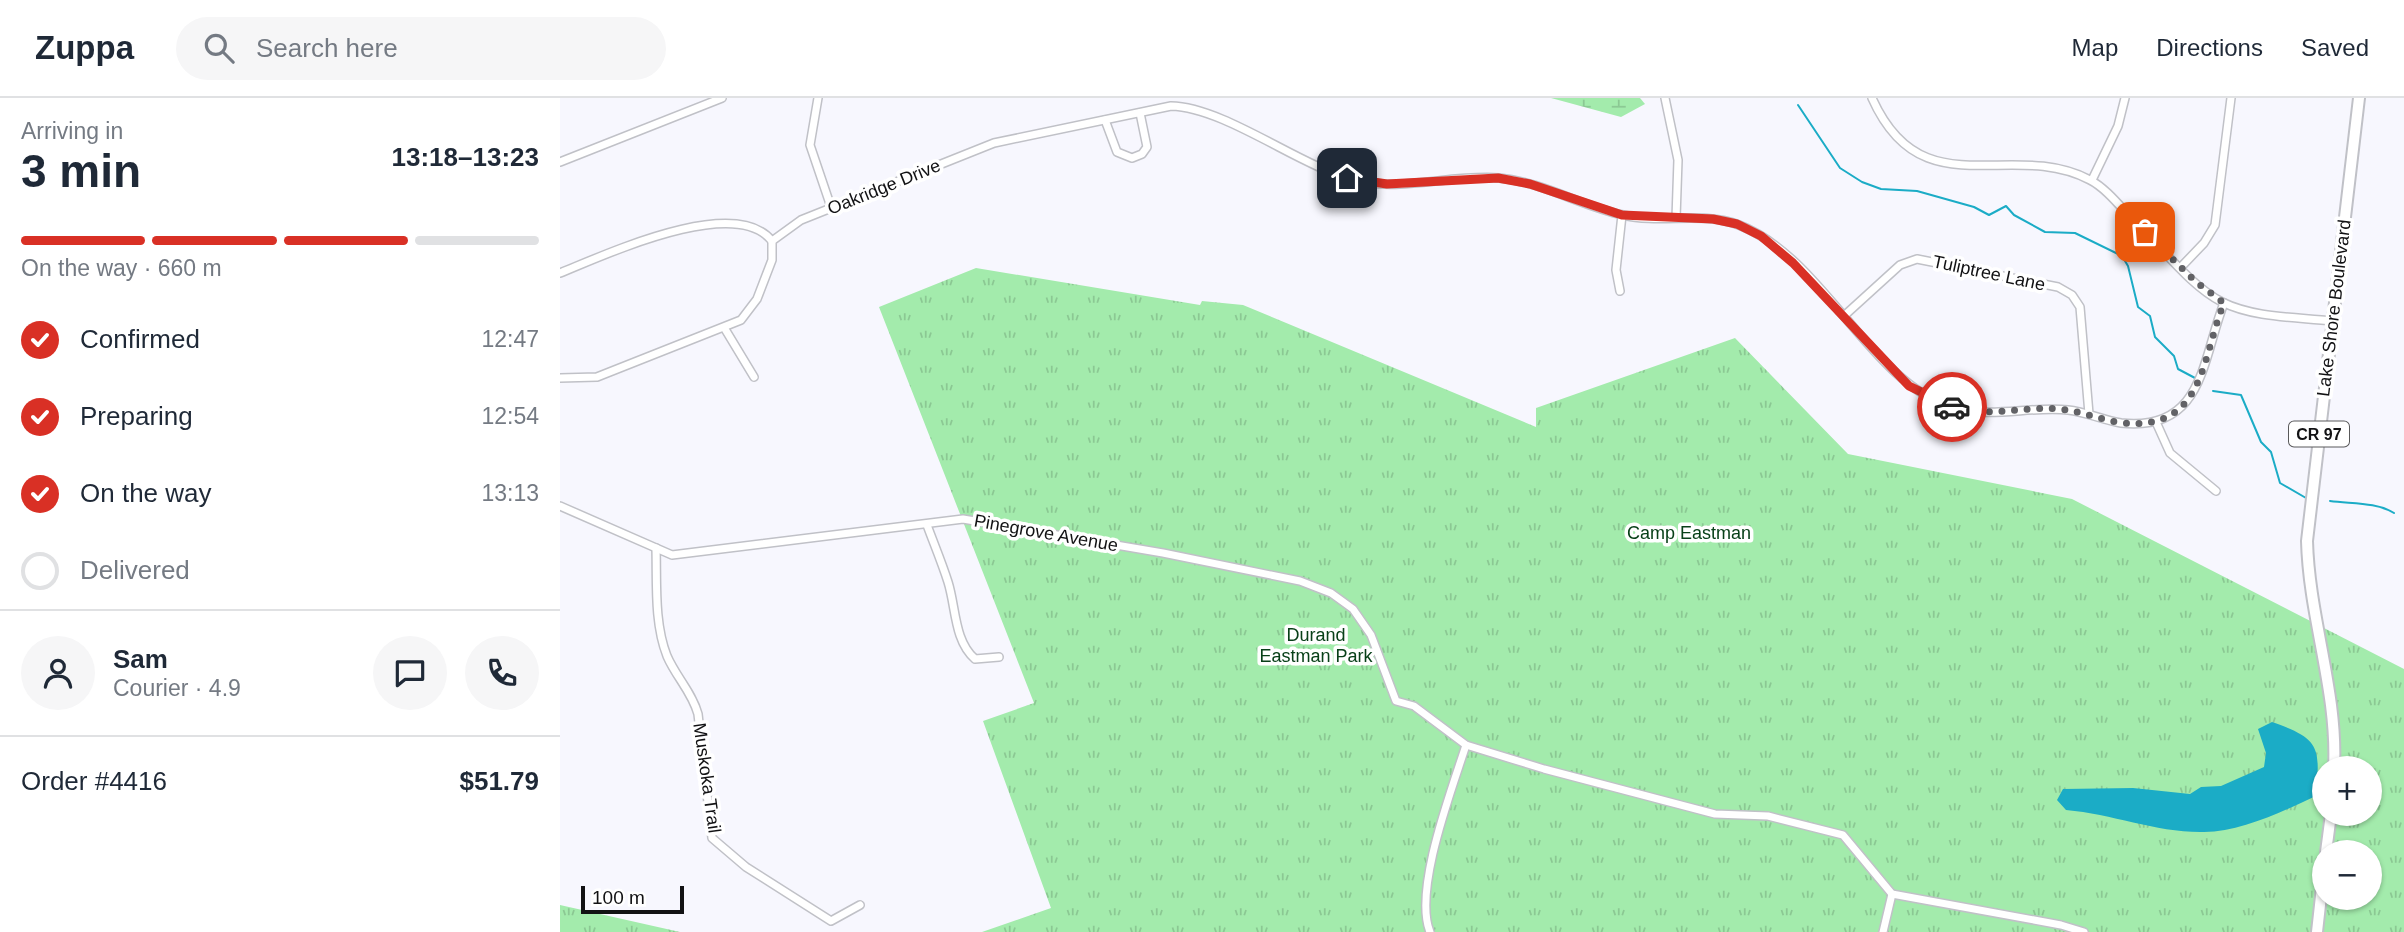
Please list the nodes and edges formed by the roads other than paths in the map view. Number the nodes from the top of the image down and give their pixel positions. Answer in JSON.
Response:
{"nodes":[{"id":1,"x":722,"y":98,"type":"edge"},
{"id":2,"x":818,"y":98,"type":"edge"},
{"id":3,"x":1665,"y":98,"type":"edge"},
{"id":4,"x":1872,"y":98,"type":"edge"},
{"id":5,"x":2125,"y":98,"type":"edge"},
{"id":6,"x":2231,"y":98,"type":"edge"},
{"id":7,"x":2359,"y":98,"type":"edge"},
{"id":8,"x":1140,"y":113,"type":"junction"},
{"id":9,"x":1105,"y":120,"type":"junction"},
{"id":10,"x":560,"y":162,"type":"edge"},
{"id":11,"x":2092,"y":180,"type":"junction"},
{"id":12,"x":831,"y":207,"type":"junction"},
{"id":13,"x":1622,"y":215,"type":"junction"},
{"id":14,"x":1676,"y":218,"type":"junction"},
{"id":15,"x":772,"y":241,"type":"junction"},
{"id":16,"x":2181,"y":267,"type":"junction"},
{"id":17,"x":560,"y":273,"type":"edge"},
{"id":18,"x":1620,"y":292,"type":"dead end"},
{"id":19,"x":2224,"y":303,"type":"junction"},
{"id":20,"x":1845,"y":315,"type":"junction"},
{"id":21,"x":2332,"y":321,"type":"junction"},
{"id":22,"x":725,"y":329,"type":"junction"},
{"id":23,"x":754,"y":377,"type":"dead end"},
{"id":24,"x":560,"y":378,"type":"edge"},
{"id":25,"x":2089,"y":414,"type":"junction"},
{"id":26,"x":2156,"y":422,"type":"junction"},
{"id":27,"x":2216,"y":491,"type":"dead end"},
{"id":28,"x":560,"y":506,"type":"edge"},
{"id":29,"x":927,"y":524,"type":"junction"},
{"id":30,"x":656,"y":548,"type":"junction"},
{"id":31,"x":999,"y":657,"type":"dead end"},
{"id":32,"x":1466,"y":745,"type":"junction"},
{"id":33,"x":2334,"y":756,"type":"edge"},
{"id":34,"x":1892,"y":894,"type":"junction"},
{"id":35,"x":860,"y":905,"type":"dead end"},
{"id":36,"x":2319,"y":910,"type":"edge"},
{"id":37,"x":1430,"y":932,"type":"edge"},
{"id":38,"x":1883,"y":932,"type":"edge"},
{"id":39,"x":2084,"y":932,"type":"edge"},
{"id":40,"x":2317,"y":932,"type":"edge"}],
"edges":[{"from":1,"to":10,"type":"street"},
{"from":2,"to":12,"type":"street"},
{"from":3,"to":14,"type":"street"},
{"from":4,"to":11,"type":"street"},
{"from":5,"to":11,"type":"street"},
{"from":6,"to":16,"type":"street"},
{"from":7,"to":21,"type":"main road","name":"Lake Shore Boulevard","number":"CR 97"},
{"from":8,"to":9,"type":"street","name":"Oakridge Drive"},
{"from":8,"to":9,"type":"street"},
{"from":8,"to":13,"type":"street","name":"Oakridge Drive"},
{"from":9,"to":12,"type":"street","name":"Oakridge Drive"},
{"from":11,"to":16,"type":"street"},
{"from":12,"to":15,"type":"street","name":"Oakridge Drive"},
{"from":13,"to":14,"type":"street","name":"Oakridge Drive"},
{"from":13,"to":18,"type":"street"},
{"from":14,"to":20,"type":"street","name":"Oakridge Drive"},
{"from":15,"to":17,"type":"street"},
{"from":15,"to":22,"type":"street"},
{"from":16,"to":19,"type":"street"},
{"from":19,"to":21,"type":"street"},
{"from":19,"to":26,"type":"street"},
{"from":20,"to":25,"type":"street","name":"Oakridge Drive"},
{"from":20,"to":25,"type":"street","name":"Tuliptree Lane"},
{"from":21,"to":33,"type":"main road","name":"Lake Shore Boulevard","number":"CR 97"},
{"from":22,"to":23,"type":"street"},
{"from":22,"to":24,"type":"street"},
{"from":25,"to":26,"type":"street","name":"Oakridge Drive"},
{"from":26,"to":27,"type":"street"},
{"from":28,"to":30,"type":"street","name":"Pinegrove Avenue"},
{"from":29,"to":30,"type":"street","name":"Pinegrove Avenue"},
{"from":29,"to":31,"type":"street"},
{"from":29,"to":32,"type":"street","name":"Pinegrove Avenue"},
{"from":30,"to":35,"type":"street","name":"Muskoka Trail"},
{"from":32,"to":34,"type":"street"},
{"from":32,"to":37,"type":"street"},
{"from":34,"to":38,"type":"street"},
{"from":34,"to":39,"type":"street"},
{"from":36,"to":40,"type":"main road"}]}
